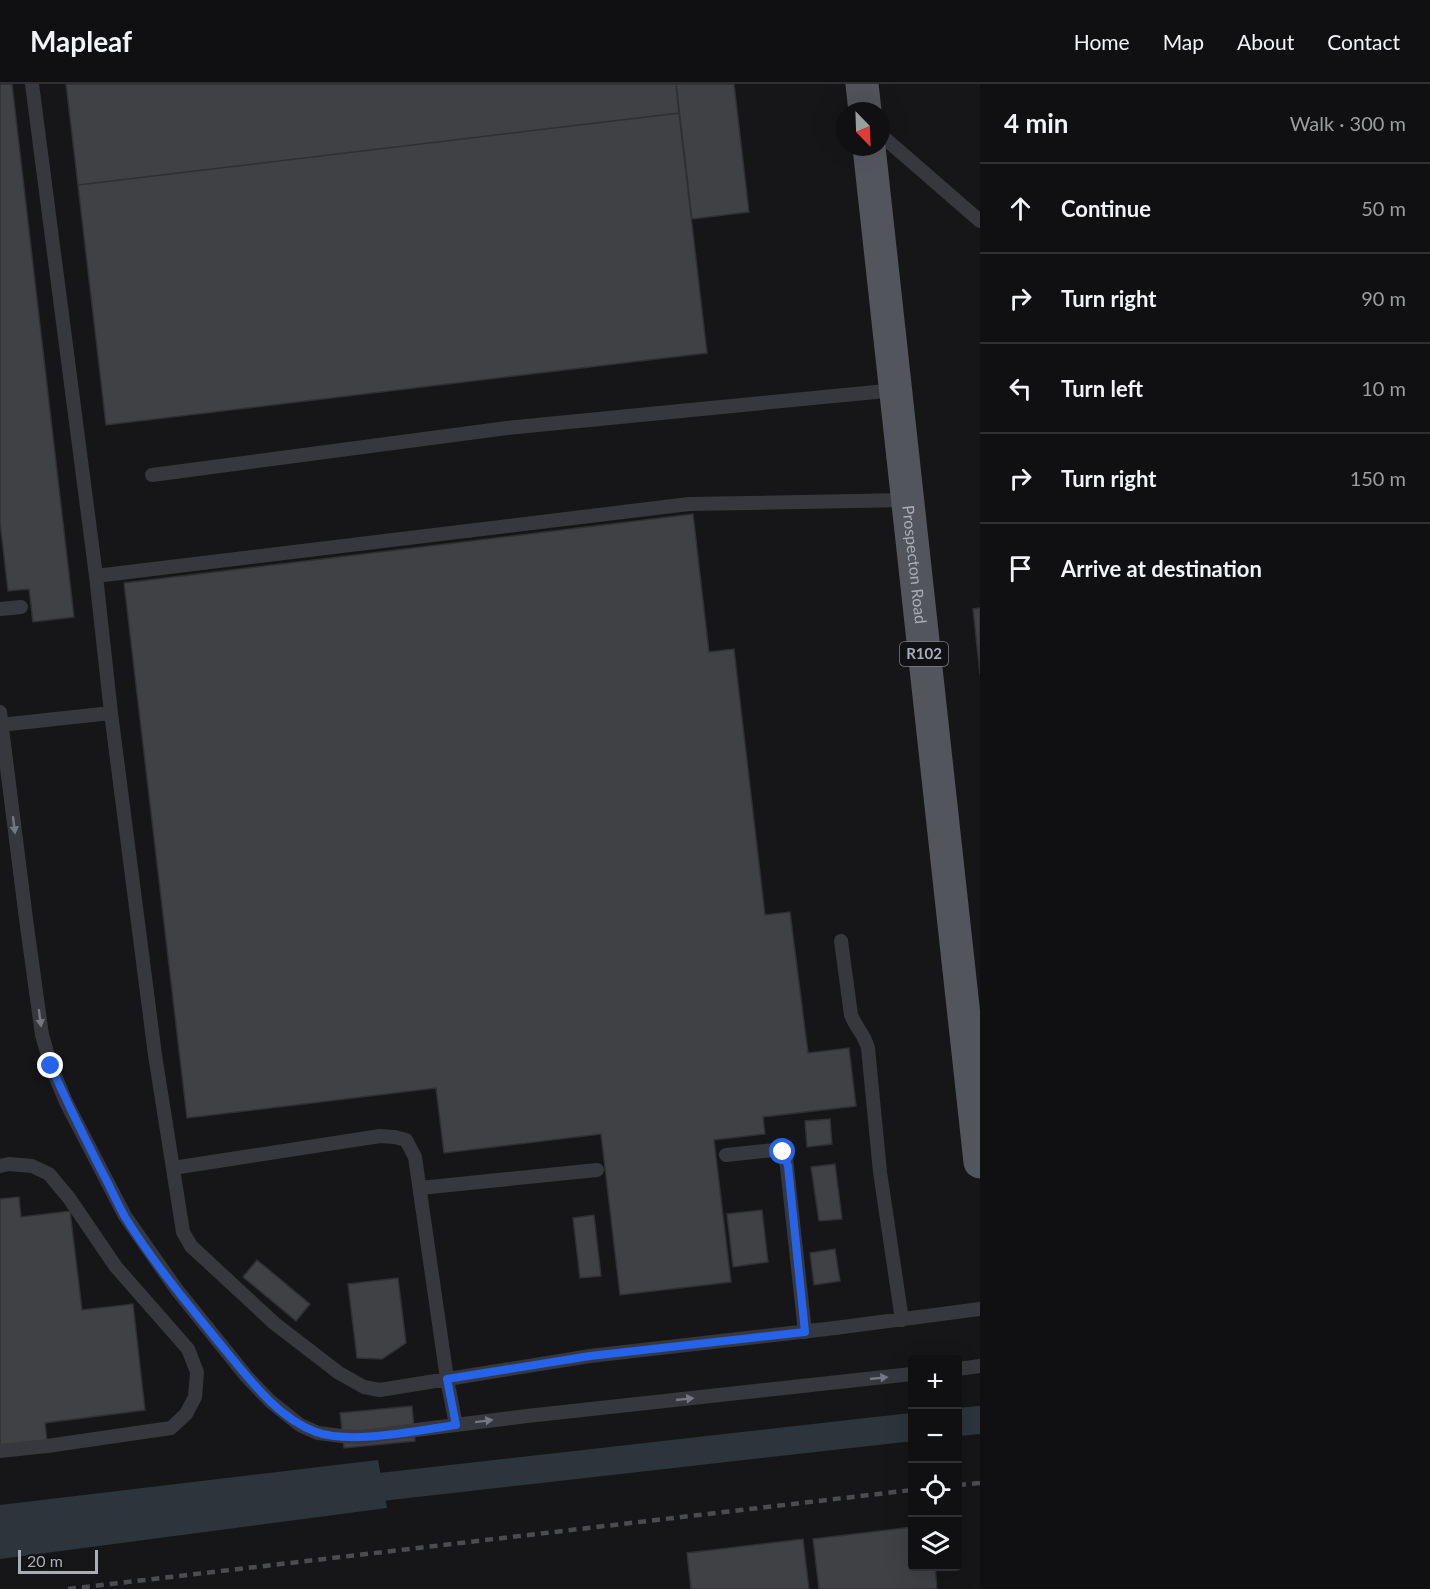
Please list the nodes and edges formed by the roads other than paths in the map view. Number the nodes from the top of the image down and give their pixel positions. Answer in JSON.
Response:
{"nodes":[{"id":1,"x":32,"y":84,"type":"edge"},
{"id":2,"x":862,"y":84,"type":"edge"},
{"id":3,"x":864,"y":102,"type":"edge"},
{"id":4,"x":890,"y":143,"type":"edge"},
{"id":5,"x":870,"y":156,"type":"edge"},
{"id":6,"x":980,"y":221,"type":"edge"},
{"id":7,"x":896,"y":390,"type":"junction"},
{"id":8,"x":152,"y":475,"type":"dead end"},
{"id":9,"x":908,"y":500,"type":"junction"},
{"id":10,"x":96,"y":576,"type":"junction"},
{"id":11,"x":21,"y":607,"type":"dead end"},
{"id":12,"x":0,"y":609,"type":"edge"},
{"id":13,"x":111,"y":713,"type":"junction"},
{"id":14,"x":1,"y":721,"type":"edge"},
{"id":15,"x":841,"y":941,"type":"dead end"},
{"id":16,"x":726,"y":1155,"type":"dead end"},
{"id":17,"x":980,"y":1162,"type":"edge"},
{"id":18,"x":0,"y":1166,"type":"edge"},
{"id":19,"x":173,"y":1168,"type":"junction"},
{"id":20,"x":597,"y":1170,"type":"dead end"},
{"id":21,"x":420,"y":1188,"type":"junction"},
{"id":22,"x":980,"y":1309,"type":"edge"},
{"id":23,"x":902,"y":1320,"type":"junction"},
{"id":24,"x":805,"y":1332,"type":"junction"},
{"id":25,"x":980,"y":1366,"type":"edge"},
{"id":26,"x":962,"y":1368,"type":"edge"},
{"id":27,"x":908,"y":1374,"type":"edge"},
{"id":28,"x":447,"y":1379,"type":"junction"},
{"id":29,"x":456,"y":1425,"type":"junction"},
{"id":30,"x":0,"y":1451,"type":"edge"}],
"edges":[{"from":1,"to":10,"type":"lane"},
{"from":2,"to":3,"type":"main road"},
{"from":4,"to":6,"type":"lane"},
{"from":5,"to":7,"type":"main road","name":"Prospecton Road","number":"R102"},
{"from":7,"to":8,"type":"lane"},
{"from":7,"to":9,"type":"main road","name":"Prospecton Road","number":"R102"},
{"from":9,"to":10,"type":"lane"},
{"from":9,"to":17,"type":"main road","name":"Prospecton Road","number":"R102"},
{"from":10,"to":13,"type":"lane"},
{"from":11,"to":12,"type":"lane"},
{"from":13,"to":14,"type":"lane"},
{"from":13,"to":19,"type":"lane"},
{"from":14,"to":29,"type":"lane","one_way":true},
{"from":15,"to":23,"type":"lane"},
{"from":16,"to":24,"type":"lane"},
{"from":18,"to":30,"type":"lane"},
{"from":19,"to":21,"type":"lane"},
{"from":19,"to":28,"type":"lane"},
{"from":20,"to":21,"type":"lane"},
{"from":21,"to":28,"type":"lane"},
{"from":22,"to":23,"type":"lane"},
{"from":23,"to":24,"type":"lane"},
{"from":24,"to":28,"type":"lane"},
{"from":25,"to":26,"type":"lane"},
{"from":29,"to":27,"type":"lane","one_way":true},
{"from":28,"to":29,"type":"lane"}]}
